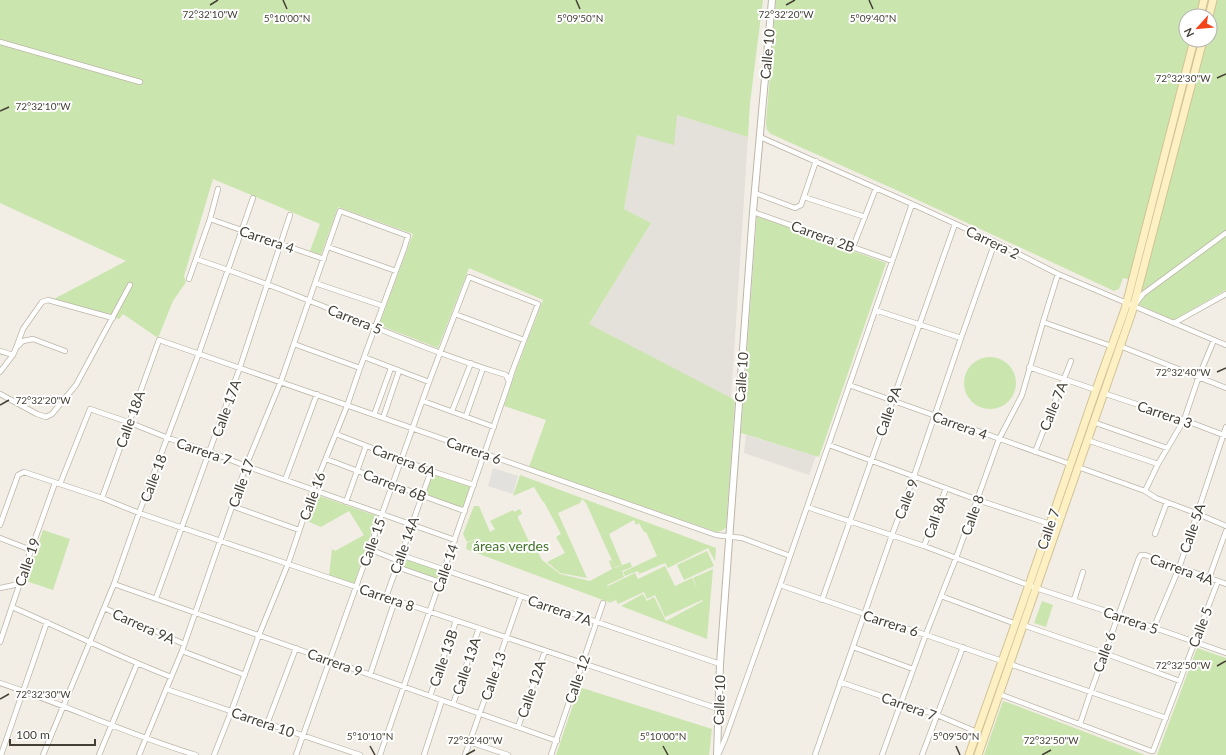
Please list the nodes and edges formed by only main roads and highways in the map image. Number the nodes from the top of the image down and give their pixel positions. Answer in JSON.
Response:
{"nodes":[{"id":1,"x":1192,"y":48,"type":"edge"},
{"id":2,"x":1201,"y":48,"type":"edge"},
{"id":3,"x":1130,"y":305,"type":"junction"},
{"id":4,"x":1074,"y":466,"type":"junction"},
{"id":5,"x":1033,"y":586,"type":"junction"},
{"id":6,"x":1020,"y":624,"type":"junction"},
{"id":7,"x":969,"y":755,"type":"edge"},
{"id":8,"x":978,"y":755,"type":"edge"}],
"edges":[{"from":1,"to":3,"type":"main road"},
{"from":2,"to":3,"type":"main road"},
{"from":3,"to":4,"type":"main road","name":"Calle 7"},
{"from":3,"to":4,"type":"main road","name":"Calle 7"},
{"from":4,"to":5,"type":"main road","name":"Calle 7"},
{"from":4,"to":5,"type":"main road","name":"Calle 7"},
{"from":5,"to":6,"type":"main road","name":"Calle 7"},
{"from":6,"to":7,"type":"main road","name":"Calle 7"},
{"from":6,"to":8,"type":"main road","name":"Calle 7"}]}
